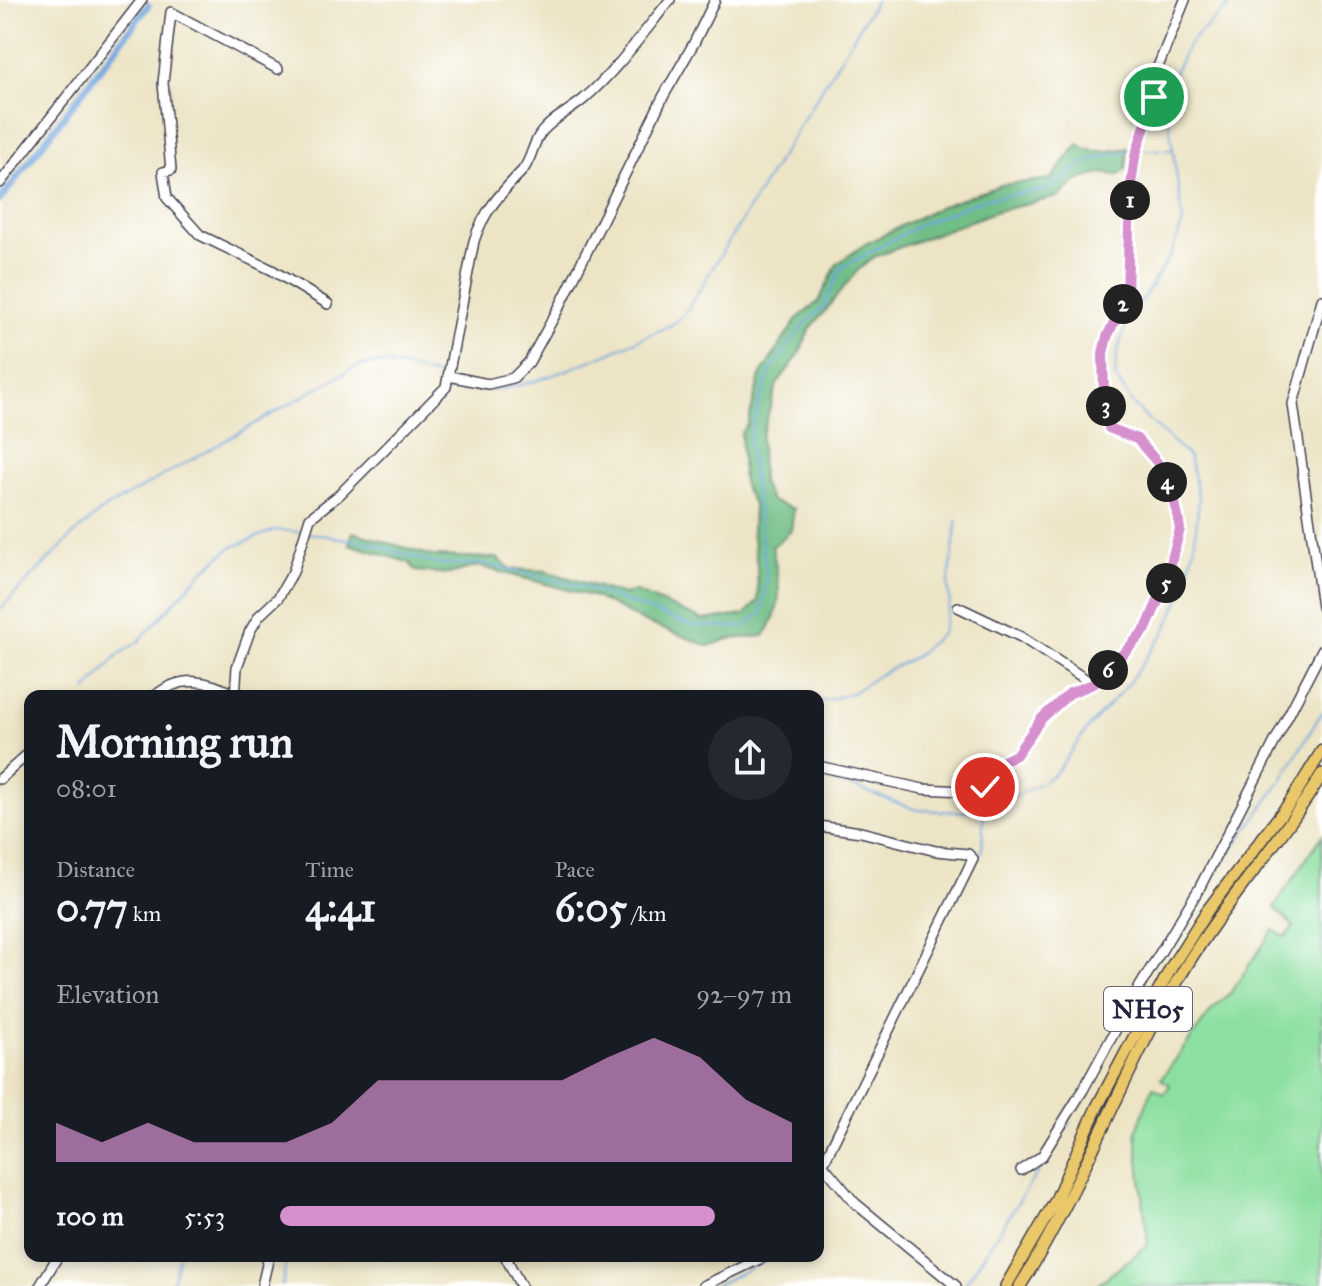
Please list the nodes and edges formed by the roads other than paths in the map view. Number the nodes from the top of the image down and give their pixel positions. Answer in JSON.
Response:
{"nodes":[{"id":1,"x":142,"y":0,"type":"edge"},
{"id":2,"x":670,"y":0,"type":"edge"},
{"id":3,"x":715,"y":0,"type":"edge"},
{"id":4,"x":1185,"y":0,"type":"edge"},
{"id":5,"x":278,"y":69,"type":"dead end"},
{"id":6,"x":0,"y":183,"type":"edge"},
{"id":7,"x":1322,"y":300,"type":"edge"},
{"id":8,"x":328,"y":304,"type":"dead end"},
{"id":9,"x":449,"y":376,"type":"junction"},
{"id":10,"x":958,"y":607,"type":"dead end"},
{"id":11,"x":1322,"y":607,"type":"edge"},
{"id":12,"x":1322,"y":650,"type":"edge"},
{"id":13,"x":1093,"y":684,"type":"junction"},
{"id":14,"x":162,"y":690,"type":"edge"},
{"id":15,"x":225,"y":690,"type":"edge"},
{"id":16,"x":235,"y":690,"type":"edge"},
{"id":17,"x":1322,"y":751,"type":"edge"},
{"id":18,"x":24,"y":757,"type":"edge"},
{"id":19,"x":824,"y":767,"type":"edge"},
{"id":20,"x":1322,"y":774,"type":"edge"},
{"id":21,"x":0,"y":779,"type":"edge"},
{"id":22,"x":824,"y":827,"type":"edge"},
{"id":23,"x":824,"y":1158,"type":"edge"},
{"id":24,"x":824,"y":1170,"type":"edge"},
{"id":25,"x":1021,"y":1170,"type":"dead end"},
{"id":26,"x":54,"y":1262,"type":"edge"},
{"id":27,"x":268,"y":1262,"type":"edge"},
{"id":28,"x":508,"y":1262,"type":"edge"},
{"id":29,"x":753,"y":1262,"type":"edge"},
{"id":30,"x":40,"y":1286,"type":"edge"},
{"id":31,"x":262,"y":1286,"type":"edge"},
{"id":32,"x":521,"y":1286,"type":"edge"},
{"id":33,"x":703,"y":1286,"type":"edge"},
{"id":34,"x":956,"y":1286,"type":"edge"},
{"id":35,"x":1006,"y":1286,"type":"edge"},
{"id":36,"x":1020,"y":1286,"type":"edge"}],
"edges":[{"from":1,"to":6,"type":"street"},
{"from":2,"to":9,"type":"street"},
{"from":3,"to":9,"type":"street"},
{"from":4,"to":13,"type":"street"},
{"from":5,"to":8,"type":"street"},
{"from":7,"to":11,"type":"street"},
{"from":9,"to":16,"type":"street"},
{"from":10,"to":13,"type":"street"},
{"from":12,"to":25,"type":"street"},
{"from":13,"to":19,"type":"street"},
{"from":14,"to":15,"type":"street"},
{"from":17,"to":35,"type":"main road","number":"NH05"},
{"from":18,"to":21,"type":"street"},
{"from":20,"to":36,"type":"main road","number":"NH05"},
{"from":22,"to":23,"type":"street"},
{"from":24,"to":34,"type":"street"},
{"from":26,"to":30,"type":"street"},
{"from":27,"to":31,"type":"street"},
{"from":28,"to":32,"type":"street"},
{"from":29,"to":33,"type":"street"}]}
